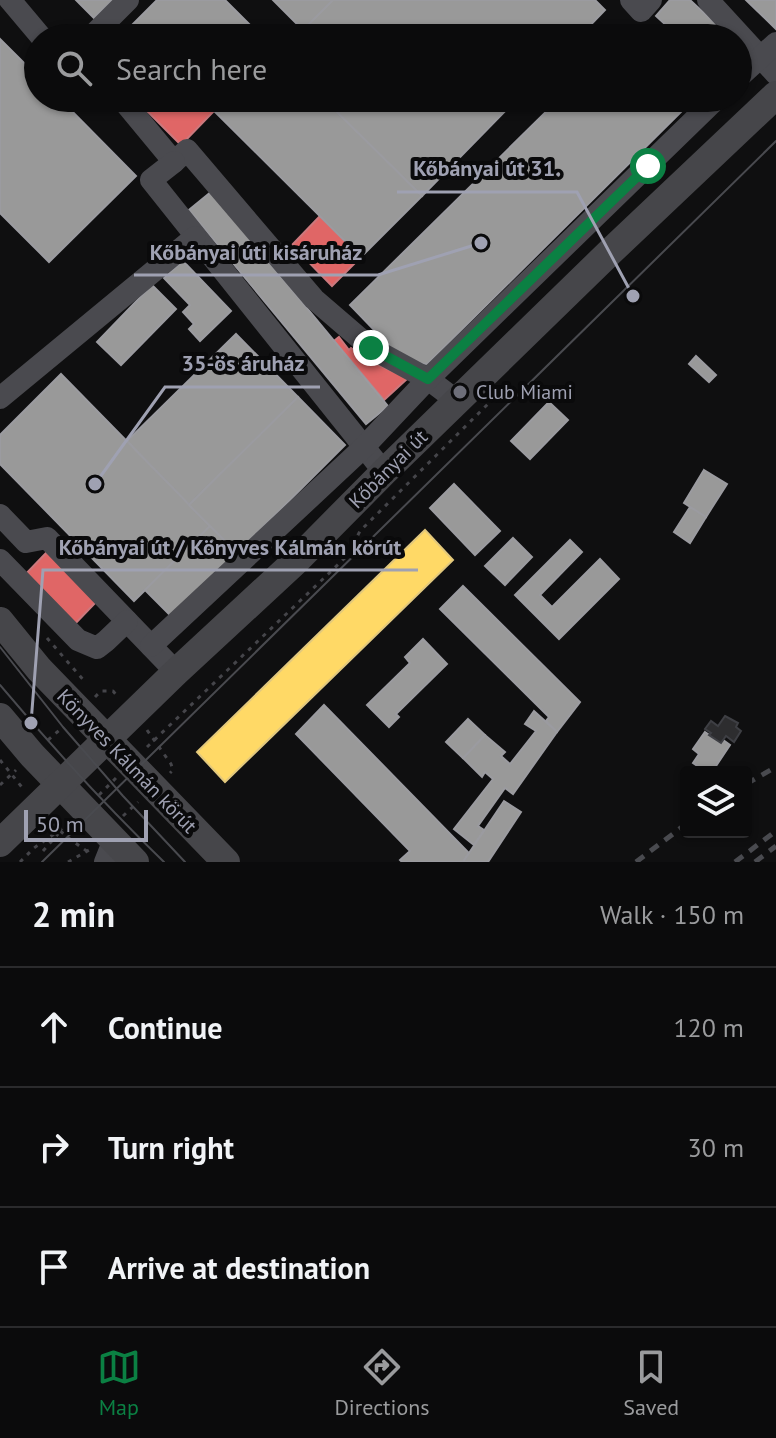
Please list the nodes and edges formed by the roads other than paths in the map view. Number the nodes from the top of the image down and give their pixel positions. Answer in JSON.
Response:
{"nodes":[{"id":1,"x":10,"y":0,"type":"edge"},
{"id":2,"x":128,"y":0,"type":"edge"},
{"id":3,"x":631,"y":0,"type":"edge"},
{"id":4,"x":651,"y":0,"type":"edge"},
{"id":5,"x":708,"y":0,"type":"edge"},
{"id":6,"x":30,"y":24,"type":"edge"},
{"id":7,"x":104,"y":24,"type":"edge"},
{"id":8,"x":734,"y":24,"type":"edge"},
{"id":9,"x":752,"y":41,"type":"edge"},
{"id":10,"x":771,"y":58,"type":"edge"},
{"id":11,"x":752,"y":70,"type":"edge"},
{"id":12,"x":776,"y":95,"type":"edge"},
{"id":13,"x":133,"y":112,"type":"edge"},
{"id":14,"x":703,"y":112,"type":"edge"},
{"id":15,"x":174,"y":162,"type":"junction"},
{"id":16,"x":195,"y":237,"type":"junction"},
{"id":17,"x":428,"y":379,"type":"junction"},
{"id":18,"x":0,"y":398,"type":"edge"},
{"id":19,"x":457,"y":401,"type":"junction"},
{"id":20,"x":363,"y":448,"type":"junction"},
{"id":21,"x":384,"y":472,"type":"junction"},
{"id":22,"x":0,"y":515,"type":"edge"},
{"id":23,"x":0,"y":560,"type":"edge"},
{"id":24,"x":0,"y":621,"type":"edge"},
{"id":25,"x":127,"y":621,"type":"junction"},
{"id":26,"x":151,"y":646,"type":"junction"},
{"id":27,"x":176,"y":672,"type":"junction"},
{"id":28,"x":0,"y":717,"type":"edge"},
{"id":29,"x":107,"y":740,"type":"junction"},
{"id":30,"x":60,"y":785,"type":"junction"},
{"id":31,"x":0,"y":843,"type":"edge"},
{"id":32,"x":108,"y":855,"type":"edge"},
{"id":33,"x":135,"y":862,"type":"edge"},
{"id":34,"x":226,"y":862,"type":"edge"}],
"edges":[{"from":1,"to":6,"type":"lane"},
{"from":2,"to":7,"type":"lane"},
{"from":3,"to":4,"type":"lane"},
{"from":5,"to":8,"type":"lane"},
{"from":9,"to":10,"type":"lane"},
{"from":10,"to":11,"type":"lane"},
{"from":12,"to":19,"type":"main road","name":"Kőbányai út"},
{"from":13,"to":15,"type":"lane"},
{"from":14,"to":17,"type":"lane"},
{"from":15,"to":16,"type":"lane"},
{"from":15,"to":17,"type":"lane"},
{"from":16,"to":18,"type":"lane"},
{"from":16,"to":20,"type":"lane"},
{"from":17,"to":19,"type":"lane"},
{"from":17,"to":20,"type":"lane"},
{"from":19,"to":21,"type":"main road","name":"Kőbányai út"},
{"from":20,"to":21,"type":"lane"},
{"from":20,"to":26,"type":"lane"},
{"from":21,"to":27,"type":"main road","name":"Kőbányai út"},
{"from":22,"to":25,"type":"lane"},
{"from":23,"to":25,"type":"lane"},
{"from":24,"to":29,"type":"main road","name":"Könyves Kálmán körút"},
{"from":25,"to":26,"type":"lane"},
{"from":26,"to":27,"type":"lane"},
{"from":27,"to":29,"type":"main road","name":"Kőbányai út"},
{"from":28,"to":30,"type":"main road"},
{"from":29,"to":30,"type":"main road","name":"Kőbányai út"},
{"from":29,"to":34,"type":"main road","name":"Könyves Kálmán körút"},
{"from":30,"to":31,"type":"main road","name":"Kőbányai út"},
{"from":30,"to":32,"type":"main road"},
{"from":32,"to":33,"type":"main road"}]}
